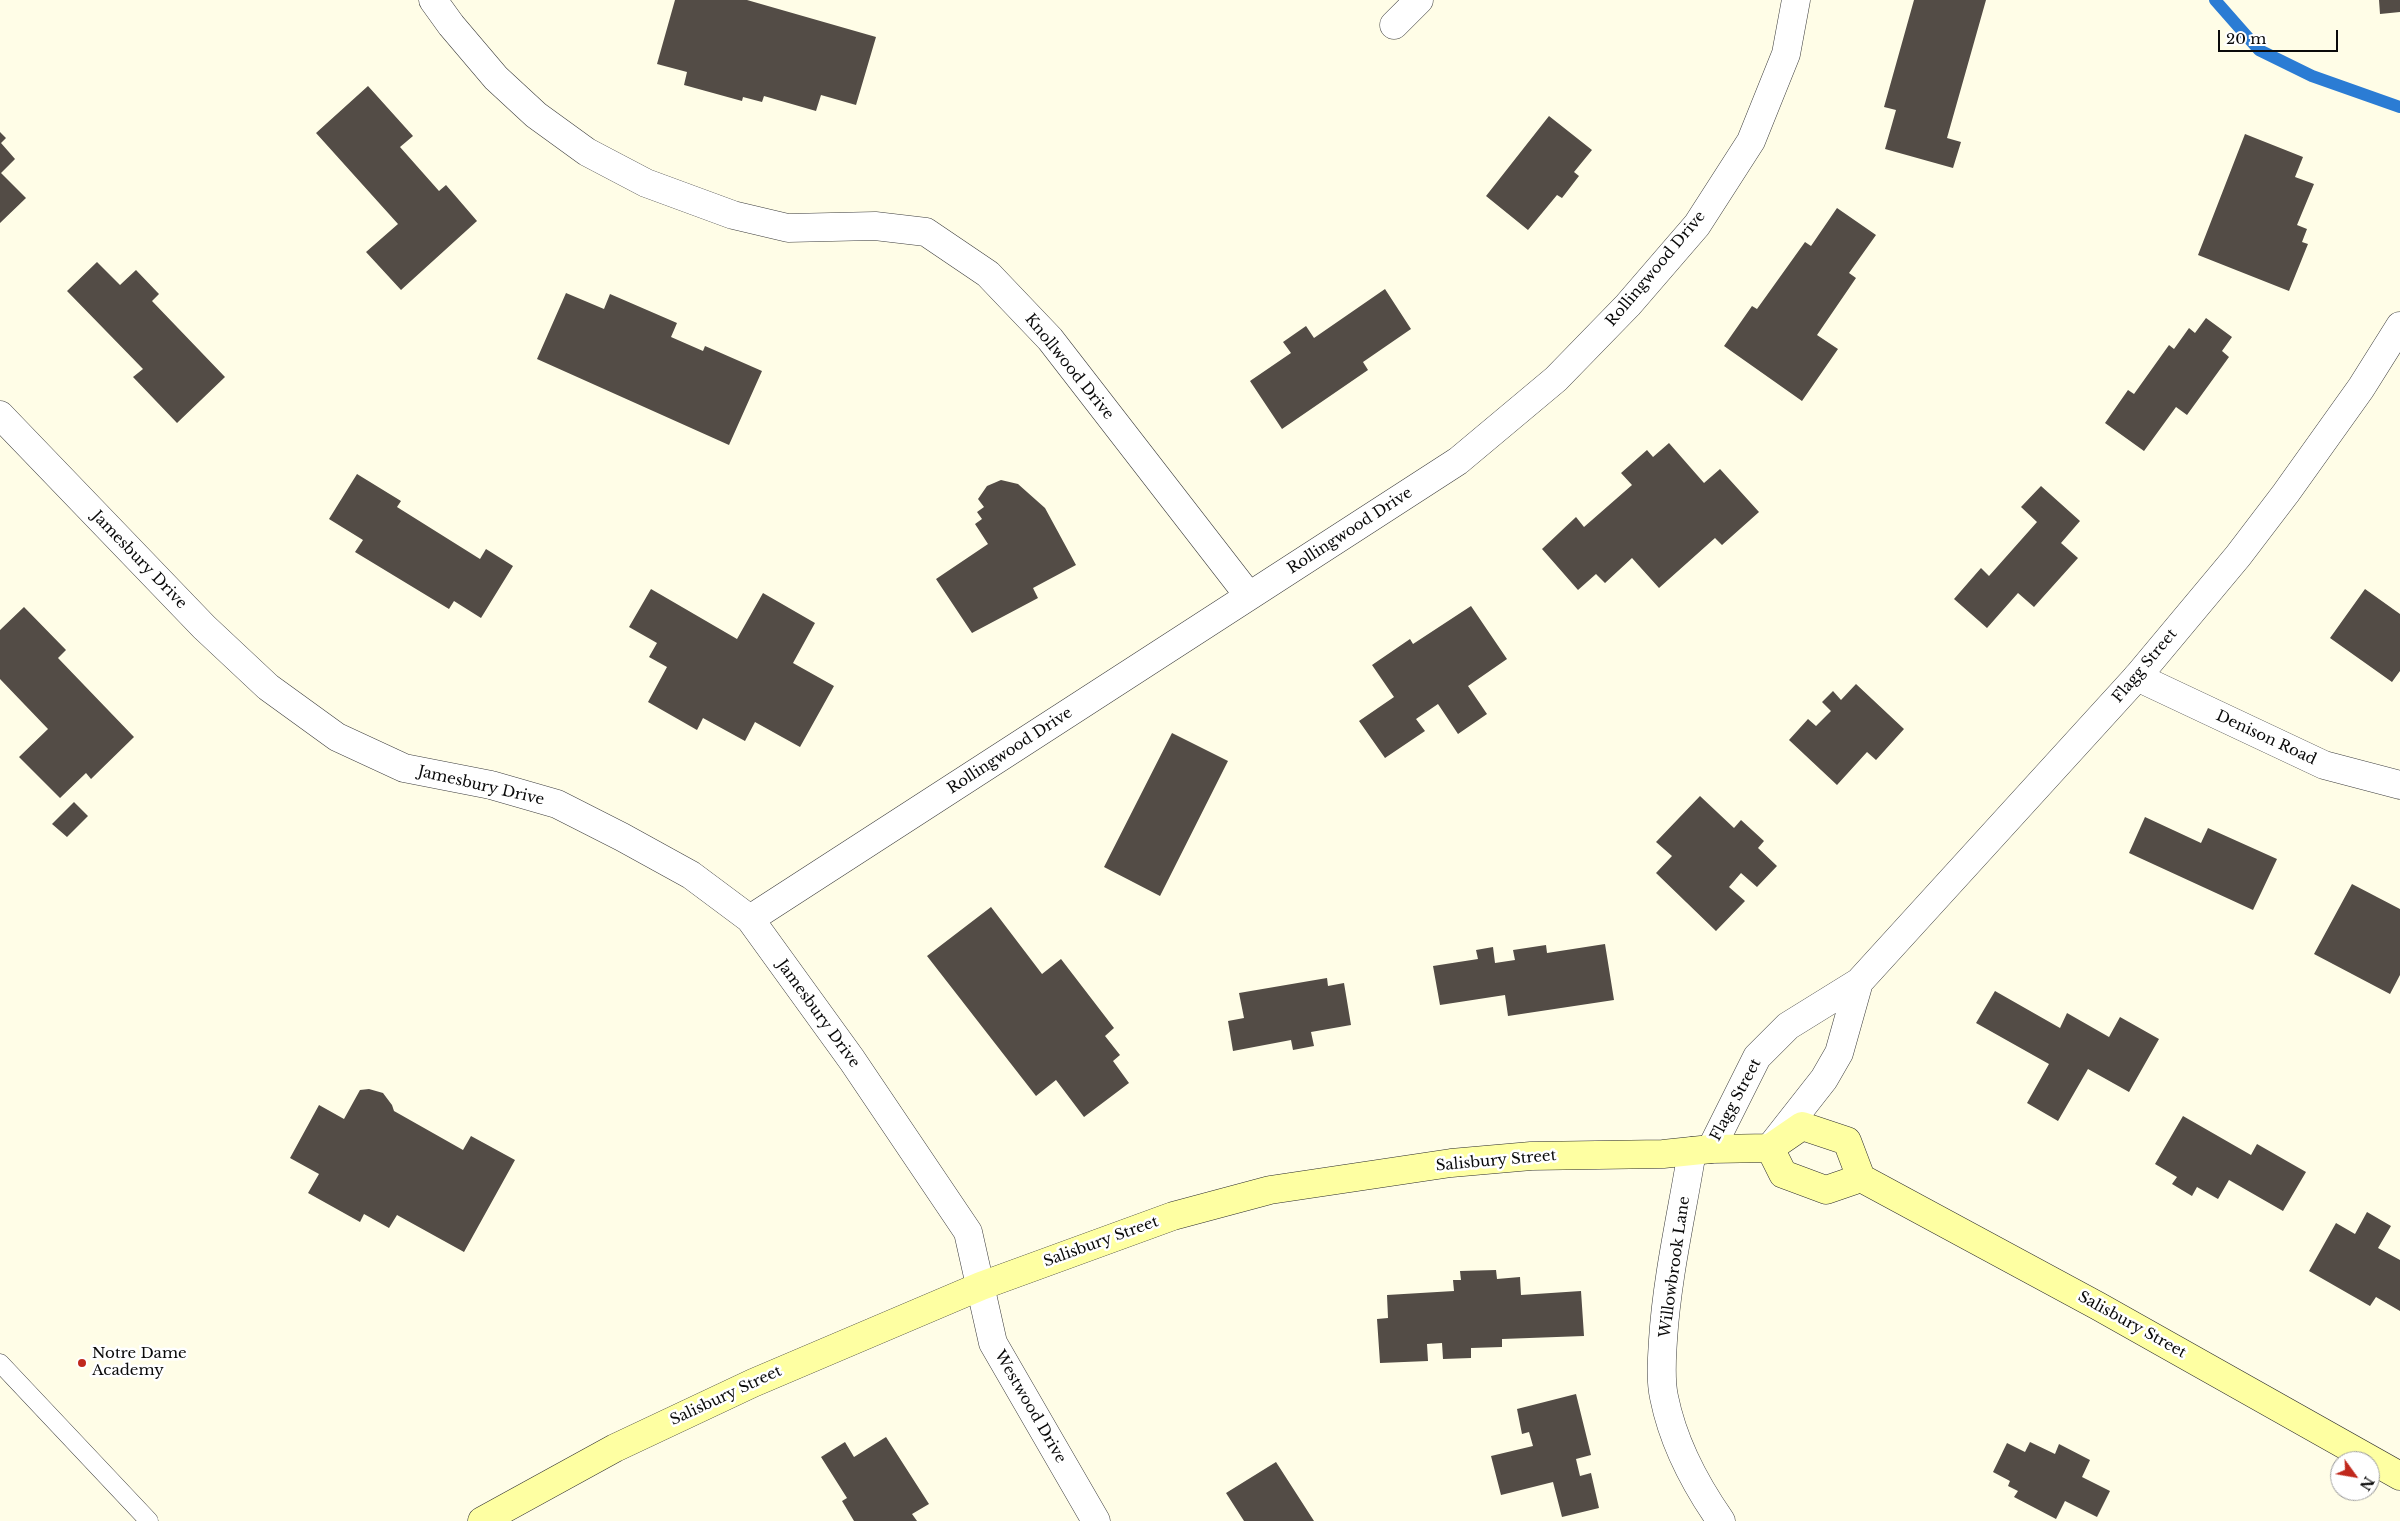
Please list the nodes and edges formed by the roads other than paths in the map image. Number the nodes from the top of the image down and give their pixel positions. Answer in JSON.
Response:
{"nodes":[{"id":1,"x":433,"y":0,"type":"edge"},
{"id":2,"x":1419,"y":0,"type":"edge"},
{"id":3,"x":1796,"y":0,"type":"edge"},
{"id":4,"x":1394,"y":25,"type":"dead end"},
{"id":5,"x":2400,"y":326,"type":"edge"},
{"id":6,"x":0,"y":415,"type":"edge"},
{"id":7,"x":1249,"y":596,"type":"junction"},
{"id":8,"x":2137,"y":678,"type":"junction"},
{"id":9,"x":2400,"y":785,"type":"edge"},
{"id":10,"x":750,"y":919,"type":"junction"},
{"id":11,"x":1859,"y":982,"type":"junction"},
{"id":12,"x":1770,"y":1148,"type":"junction"},
{"id":13,"x":1701,"y":1150,"type":"junction"},
{"id":14,"x":1861,"y":1178,"type":"junction"},
{"id":15,"x":981,"y":1286,"type":"junction"},
{"id":16,"x":0,"y":1363,"type":"edge"},
{"id":17,"x":2400,"y":1476,"type":"edge"},
{"id":18,"x":148,"y":1521,"type":"edge"},
{"id":19,"x":482,"y":1521,"type":"edge"},
{"id":20,"x":1096,"y":1521,"type":"edge"},
{"id":21,"x":1721,"y":1521,"type":"edge"}],
"edges":[{"from":1,"to":7,"type":"street","name":"Knollwood Drive"},
{"from":2,"to":4,"type":"street"},
{"from":3,"to":7,"type":"street","name":"Rollingwood Drive"},
{"from":5,"to":8,"type":"street","name":"Flagg Street"},
{"from":6,"to":10,"type":"street","name":"Jamesbury Drive"},
{"from":7,"to":10,"type":"street","name":"Rollingwood Drive"},
{"from":8,"to":9,"type":"street","name":"Denison Road"},
{"from":8,"to":11,"type":"street","name":"Flagg Street"},
{"from":10,"to":15,"type":"street","name":"Jamesbury Drive"},
{"from":11,"to":12,"type":"street","name":"Flagg Street"},
{"from":11,"to":13,"type":"street","name":"Flagg Street"},
{"from":12,"to":13,"type":"main road","name":"Salisbury Street"},
{"from":12,"to":14,"type":"main road"},
{"from":12,"to":14,"type":"main road"},
{"from":13,"to":15,"type":"main road","name":"Salisbury Street"},
{"from":13,"to":21,"type":"street","name":"Willowbrook Lane"},
{"from":14,"to":17,"type":"main road","name":"Salisbury Street"},
{"from":15,"to":19,"type":"main road","name":"Salisbury Street"},
{"from":15,"to":20,"type":"street","name":"Westwood Drive"},
{"from":16,"to":18,"type":"lane"}]}
